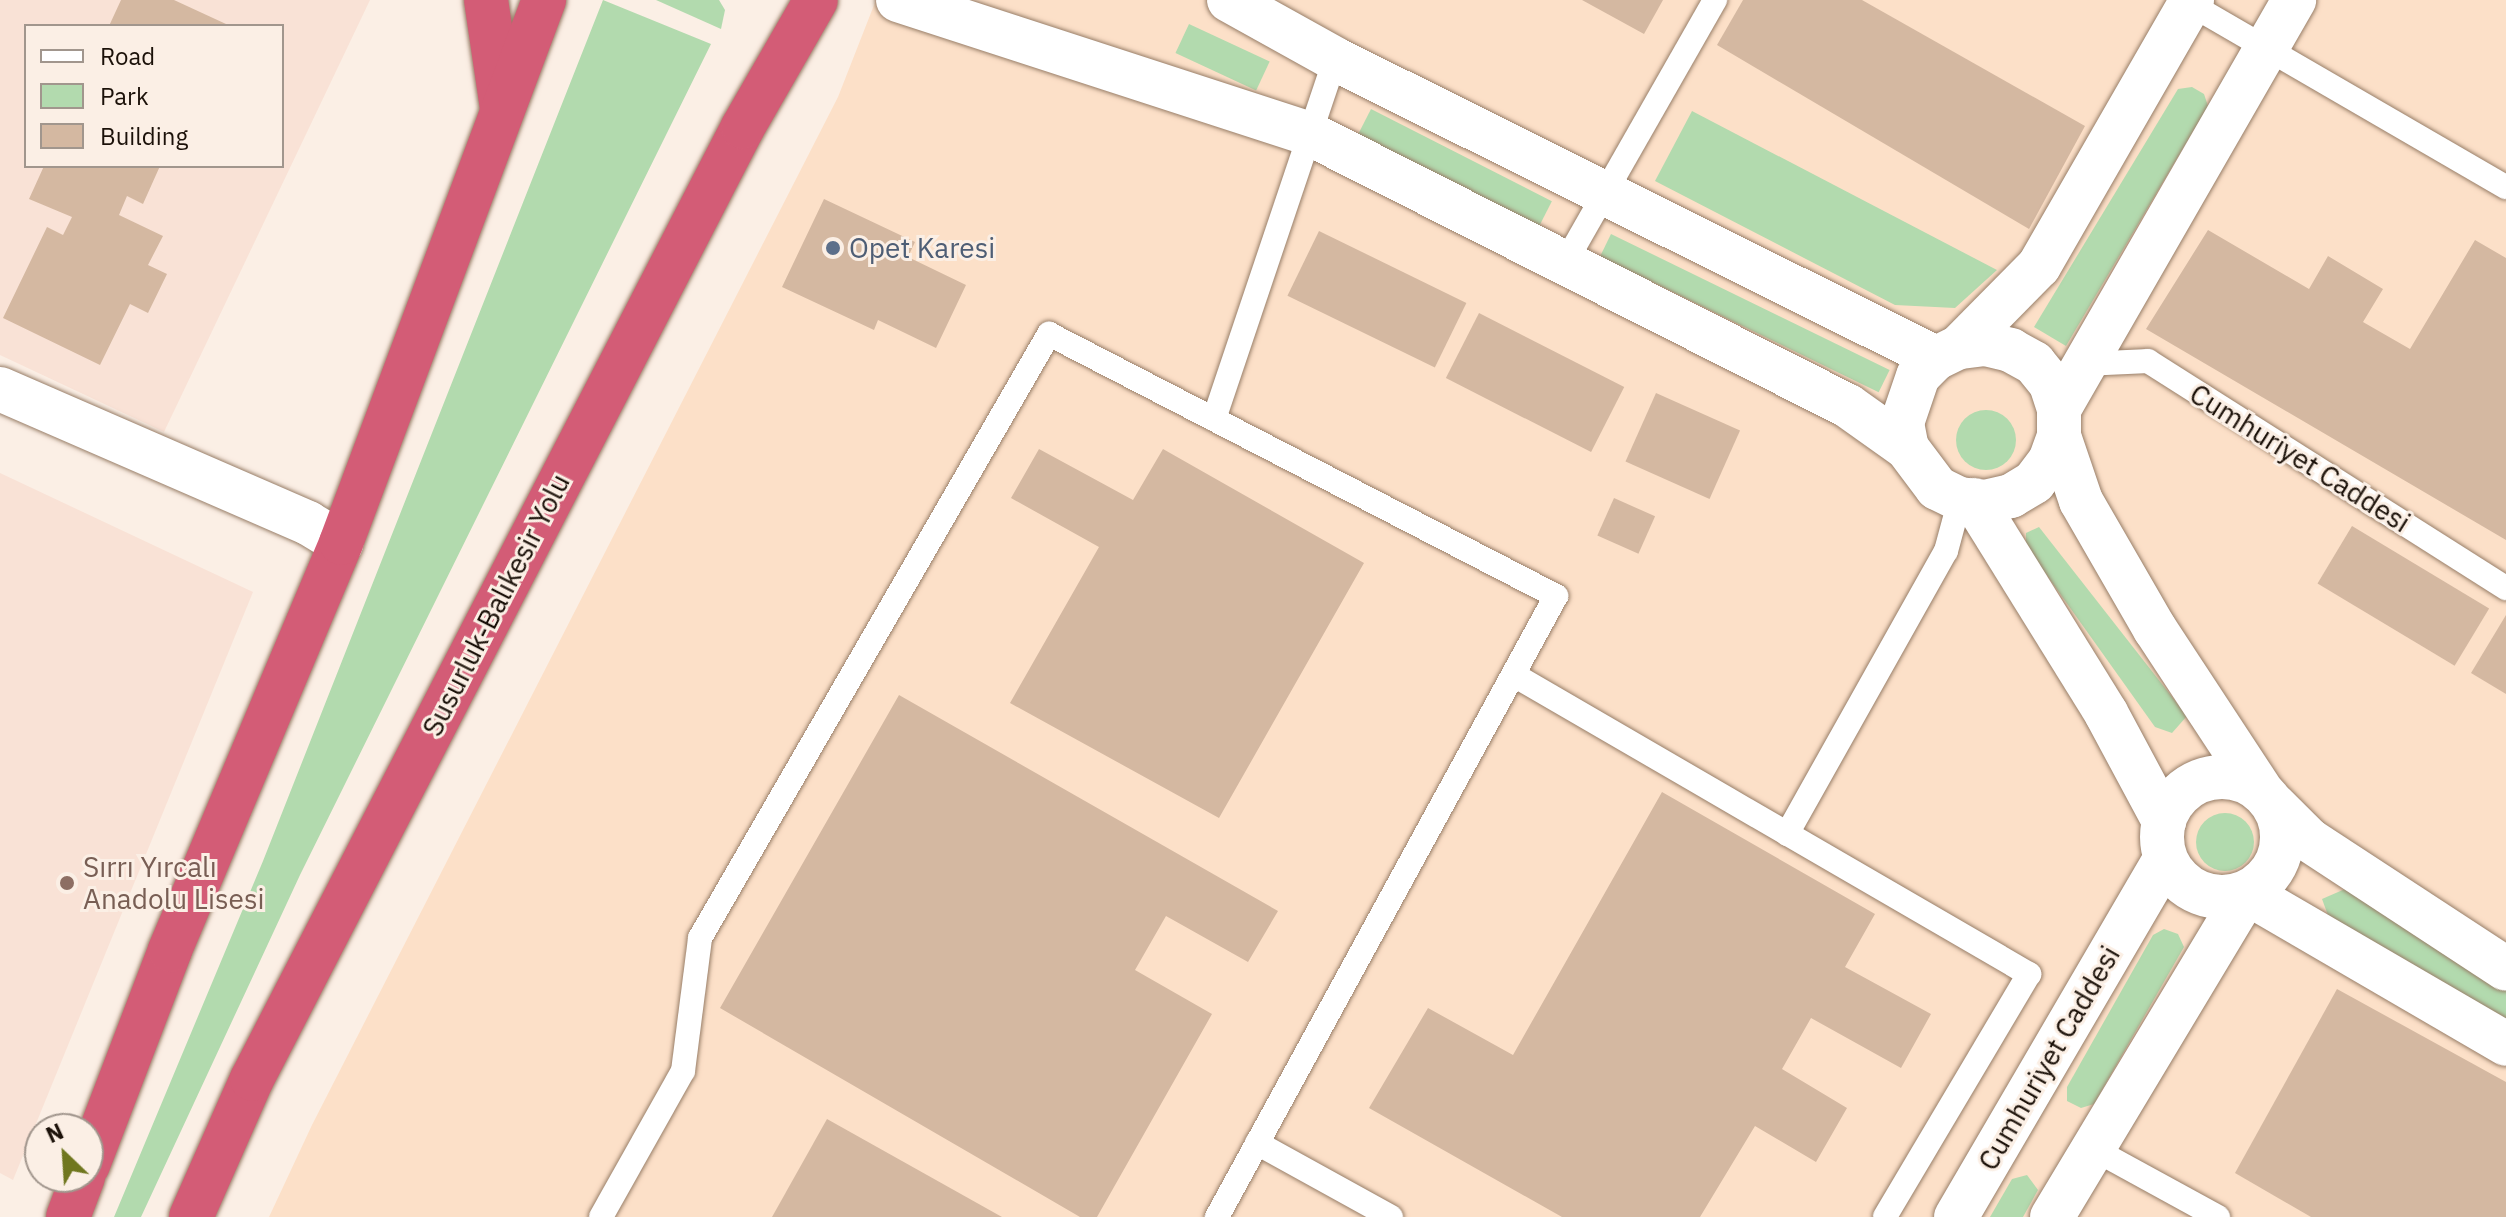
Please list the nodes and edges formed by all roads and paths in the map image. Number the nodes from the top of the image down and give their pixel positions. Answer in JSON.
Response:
{"nodes":[{"id":1,"x":486,"y":0,"type":"edge"},
{"id":2,"x":544,"y":0,"type":"edge"},
{"id":3,"x":816,"y":0,"type":"edge"},
{"id":4,"x":898,"y":0,"type":"edge"},
{"id":5,"x":1229,"y":0,"type":"edge"},
{"id":6,"x":1715,"y":0,"type":"edge"},
{"id":7,"x":2294,"y":0,"type":"edge"},
{"id":8,"x":2188,"y":1,"type":"edge"},
{"id":9,"x":2266,"y":48,"type":"junction"},
{"id":10,"x":1335,"y":59,"type":"junction"},
{"id":11,"x":502,"y":112,"type":"junction"},
{"id":12,"x":1310,"y":134,"type":"junction"},
{"id":13,"x":2506,"y":187,"type":"edge"},
{"id":14,"x":1605,"y":194,"type":"junction"},
{"id":15,"x":1565,"y":263,"type":"junction"},
{"id":16,"x":1948,"y":353,"type":"junction"},
{"id":17,"x":2085,"y":364,"type":"junction"},
{"id":18,"x":0,"y":389,"type":"edge"},
{"id":19,"x":1214,"y":419,"type":"junction"},
{"id":20,"x":2059,"y":423,"type":"junction"},
{"id":21,"x":1907,"y":448,"type":"junction"},
{"id":22,"x":1967,"y":500,"type":"junction"},
{"id":23,"x":341,"y":543,"type":"junction"},
{"id":24,"x":2506,"y":588,"type":"edge"},
{"id":25,"x":1514,"y":675,"type":"junction"},
{"id":26,"x":2267,"y":797,"type":"junction"},
{"id":27,"x":1787,"y":834,"type":"junction"},
{"id":28,"x":2164,"y":840,"type":"junction"},
{"id":29,"x":2247,"y":893,"type":"junction"},
{"id":30,"x":2506,"y":969,"type":"edge"},
{"id":31,"x":2506,"y":1044,"type":"edge"},
{"id":32,"x":104,"y":1123,"type":"edge"},
{"id":33,"x":1257,"y":1143,"type":"junction"},
{"id":34,"x":2090,"y":1147,"type":"junction"},
{"id":35,"x":77,"y":1193,"type":"edge"},
{"id":36,"x":68,"y":1217,"type":"edge"},
{"id":37,"x":191,"y":1217,"type":"edge"},
{"id":38,"x":601,"y":1217,"type":"edge"},
{"id":39,"x":1217,"y":1217,"type":"edge"},
{"id":40,"x":1391,"y":1217,"type":"edge"},
{"id":41,"x":1885,"y":1217,"type":"edge"},
{"id":42,"x":1956,"y":1217,"type":"edge"},
{"id":43,"x":2052,"y":1217,"type":"edge"},
{"id":44,"x":2218,"y":1217,"type":"edge"}],
"edges":[{"from":1,"to":11,"type":"highway"},
{"from":2,"to":11,"type":"highway"},
{"from":3,"to":37,"type":"highway","name":"Susurluk-Balıkesir Yolu"},
{"from":4,"to":12,"type":"street"},
{"from":5,"to":10,"type":"street"},
{"from":6,"to":14,"type":"lane"},
{"from":7,"to":9,"type":"street"},
{"from":8,"to":9,"type":"lane"},
{"from":8,"to":16,"type":"street"},
{"from":9,"to":13,"type":"lane"},
{"from":9,"to":17,"type":"street"},
{"from":10,"to":12,"type":"lane"},
{"from":10,"to":14,"type":"street"},
{"from":11,"to":23,"type":"highway"},
{"from":12,"to":15,"type":"street"},
{"from":12,"to":19,"type":"lane"},
{"from":14,"to":15,"type":"lane"},
{"from":14,"to":16,"type":"street"},
{"from":15,"to":21,"type":"street"},
{"from":16,"to":20,"type":"street"},
{"from":16,"to":21,"type":"street"},
{"from":17,"to":20,"type":"street"},
{"from":17,"to":24,"type":"lane","name":"Cumhuriyet Caddesi"},
{"from":18,"to":23,"type":"street"},
{"from":19,"to":25,"type":"lane"},
{"from":19,"to":38,"type":"lane"},
{"from":20,"to":22,"type":"street"},
{"from":20,"to":26,"type":"street"},
{"from":21,"to":22,"type":"street"},
{"from":22,"to":27,"type":"lane"},
{"from":22,"to":28,"type":"street"},
{"from":23,"to":32,"type":"highway"},
{"from":25,"to":27,"type":"lane"},
{"from":25,"to":33,"type":"lane"},
{"from":26,"to":28,"type":"street"},
{"from":26,"to":29,"type":"street"},
{"from":26,"to":30,"type":"street"},
{"from":27,"to":41,"type":"lane"},
{"from":28,"to":29,"type":"street"},
{"from":28,"to":42,"type":"street","name":"Cumhuriyet Caddesi"},
{"from":29,"to":31,"type":"street"},
{"from":29,"to":34,"type":"street"},
{"from":33,"to":39,"type":"lane"},
{"from":33,"to":40,"type":"lane"},
{"from":34,"to":43,"type":"street"},
{"from":34,"to":44,"type":"lane"},
{"from":35,"to":36,"type":"highway"}]}
